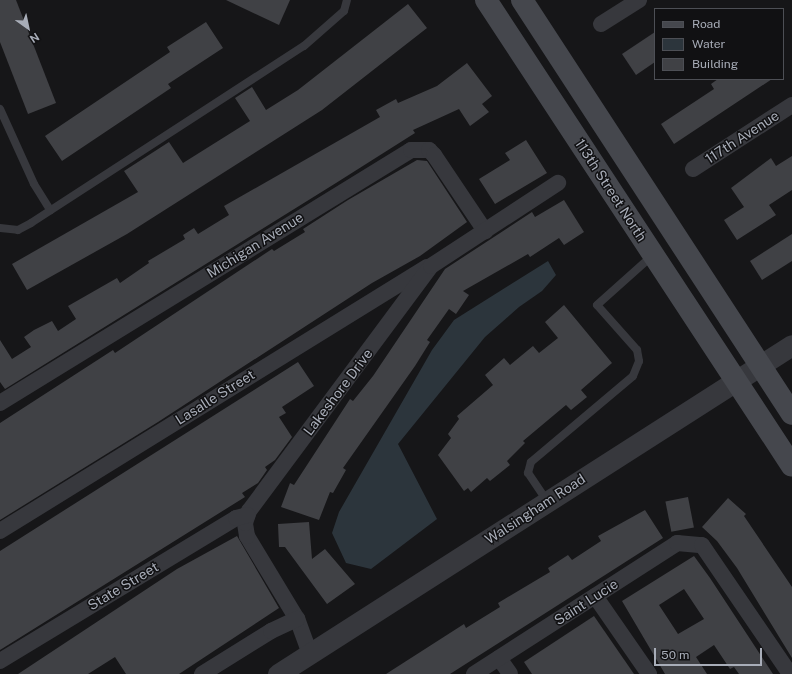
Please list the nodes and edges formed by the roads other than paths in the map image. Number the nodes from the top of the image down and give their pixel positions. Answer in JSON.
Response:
{"nodes":[{"id":1,"x":347,"y":0,"type":"edge"},
{"id":2,"x":486,"y":0,"type":"edge"},
{"id":3,"x":522,"y":0,"type":"edge"},
{"id":4,"x":639,"y":0,"type":"edge"},
{"id":5,"x":601,"y":24,"type":"dead end"},
{"id":6,"x":792,"y":105,"type":"edge"},
{"id":7,"x":0,"y":109,"type":"edge"},
{"id":8,"x":693,"y":169,"type":"dead end"},
{"id":9,"x":558,"y":183,"type":"dead end"},
{"id":10,"x":50,"y":210,"type":"junction"},
{"id":11,"x":0,"y":228,"type":"edge"},
{"id":12,"x":485,"y":231,"type":"junction"},
{"id":13,"x":654,"y":255,"type":"junction"},
{"id":14,"x":431,"y":266,"type":"junction"},
{"id":15,"x":792,"y":345,"type":"edge"},
{"id":16,"x":760,"y":365,"type":"junction"},
{"id":17,"x":736,"y":380,"type":"junction"},
{"id":18,"x":0,"y":404,"type":"edge"},
{"id":19,"x":792,"y":414,"type":"edge"},
{"id":20,"x":792,"y":466,"type":"edge"},
{"id":21,"x":548,"y":501,"type":"junction"},
{"id":22,"x":248,"y":515,"type":"junction"},
{"id":23,"x":0,"y":531,"type":"edge"},
{"id":24,"x":595,"y":596,"type":"junction"},
{"id":25,"x":297,"y":619,"type":"junction"},
{"id":26,"x":310,"y":654,"type":"junction"},
{"id":27,"x":498,"y":658,"type":"junction"},
{"id":28,"x":0,"y":661,"type":"edge"},
{"id":29,"x":202,"y":674,"type":"edge"},
{"id":30,"x":278,"y":674,"type":"edge"},
{"id":31,"x":474,"y":674,"type":"edge"},
{"id":32,"x":510,"y":674,"type":"edge"},
{"id":33,"x":649,"y":674,"type":"edge"},
{"id":34,"x":790,"y":674,"type":"edge"}],
"edges":[{"from":1,"to":10,"type":"lane"},
{"from":2,"to":13,"type":"main road","name":"113th Street North"},
{"from":3,"to":16,"type":"main road","name":"113th Street North"},
{"from":4,"to":5,"type":"street"},
{"from":6,"to":8,"type":"street","name":"117th Avenue"},
{"from":7,"to":10,"type":"lane"},
{"from":9,"to":12,"type":"street","name":"Lakeshore Drive"},
{"from":10,"to":11,"type":"lane"},
{"from":12,"to":14,"type":"street","name":"Lakeshore Drive"},
{"from":12,"to":18,"type":"street","name":"Michigan Avenue"},
{"from":13,"to":17,"type":"main road","name":"113th Street North"},
{"from":13,"to":21,"type":"lane"},
{"from":14,"to":22,"type":"street","name":"Lakeshore Drive"},
{"from":14,"to":23,"type":"street","name":"Lasalle Street"},
{"from":15,"to":16,"type":"street","name":"Walsingham Road"},
{"from":16,"to":17,"type":"street","name":"Walsingham Road"},
{"from":16,"to":19,"type":"main road","name":"113th Street North"},
{"from":17,"to":20,"type":"main road","name":"113th Street North"},
{"from":17,"to":21,"type":"street","name":"Walsingham Road"},
{"from":21,"to":26,"type":"street","name":"Walsingham Road"},
{"from":22,"to":25,"type":"street"},
{"from":22,"to":28,"type":"street","name":"State Street"},
{"from":24,"to":27,"type":"street","name":"Saint Lucie"},
{"from":24,"to":33,"type":"street"},
{"from":24,"to":34,"type":"street","name":"Saint Lucie"},
{"from":25,"to":26,"type":"street"},
{"from":25,"to":29,"type":"street"},
{"from":26,"to":30,"type":"street","name":"Walsingham Road"},
{"from":27,"to":31,"type":"street","name":"Saint Lucie"},
{"from":27,"to":32,"type":"street"}]}
